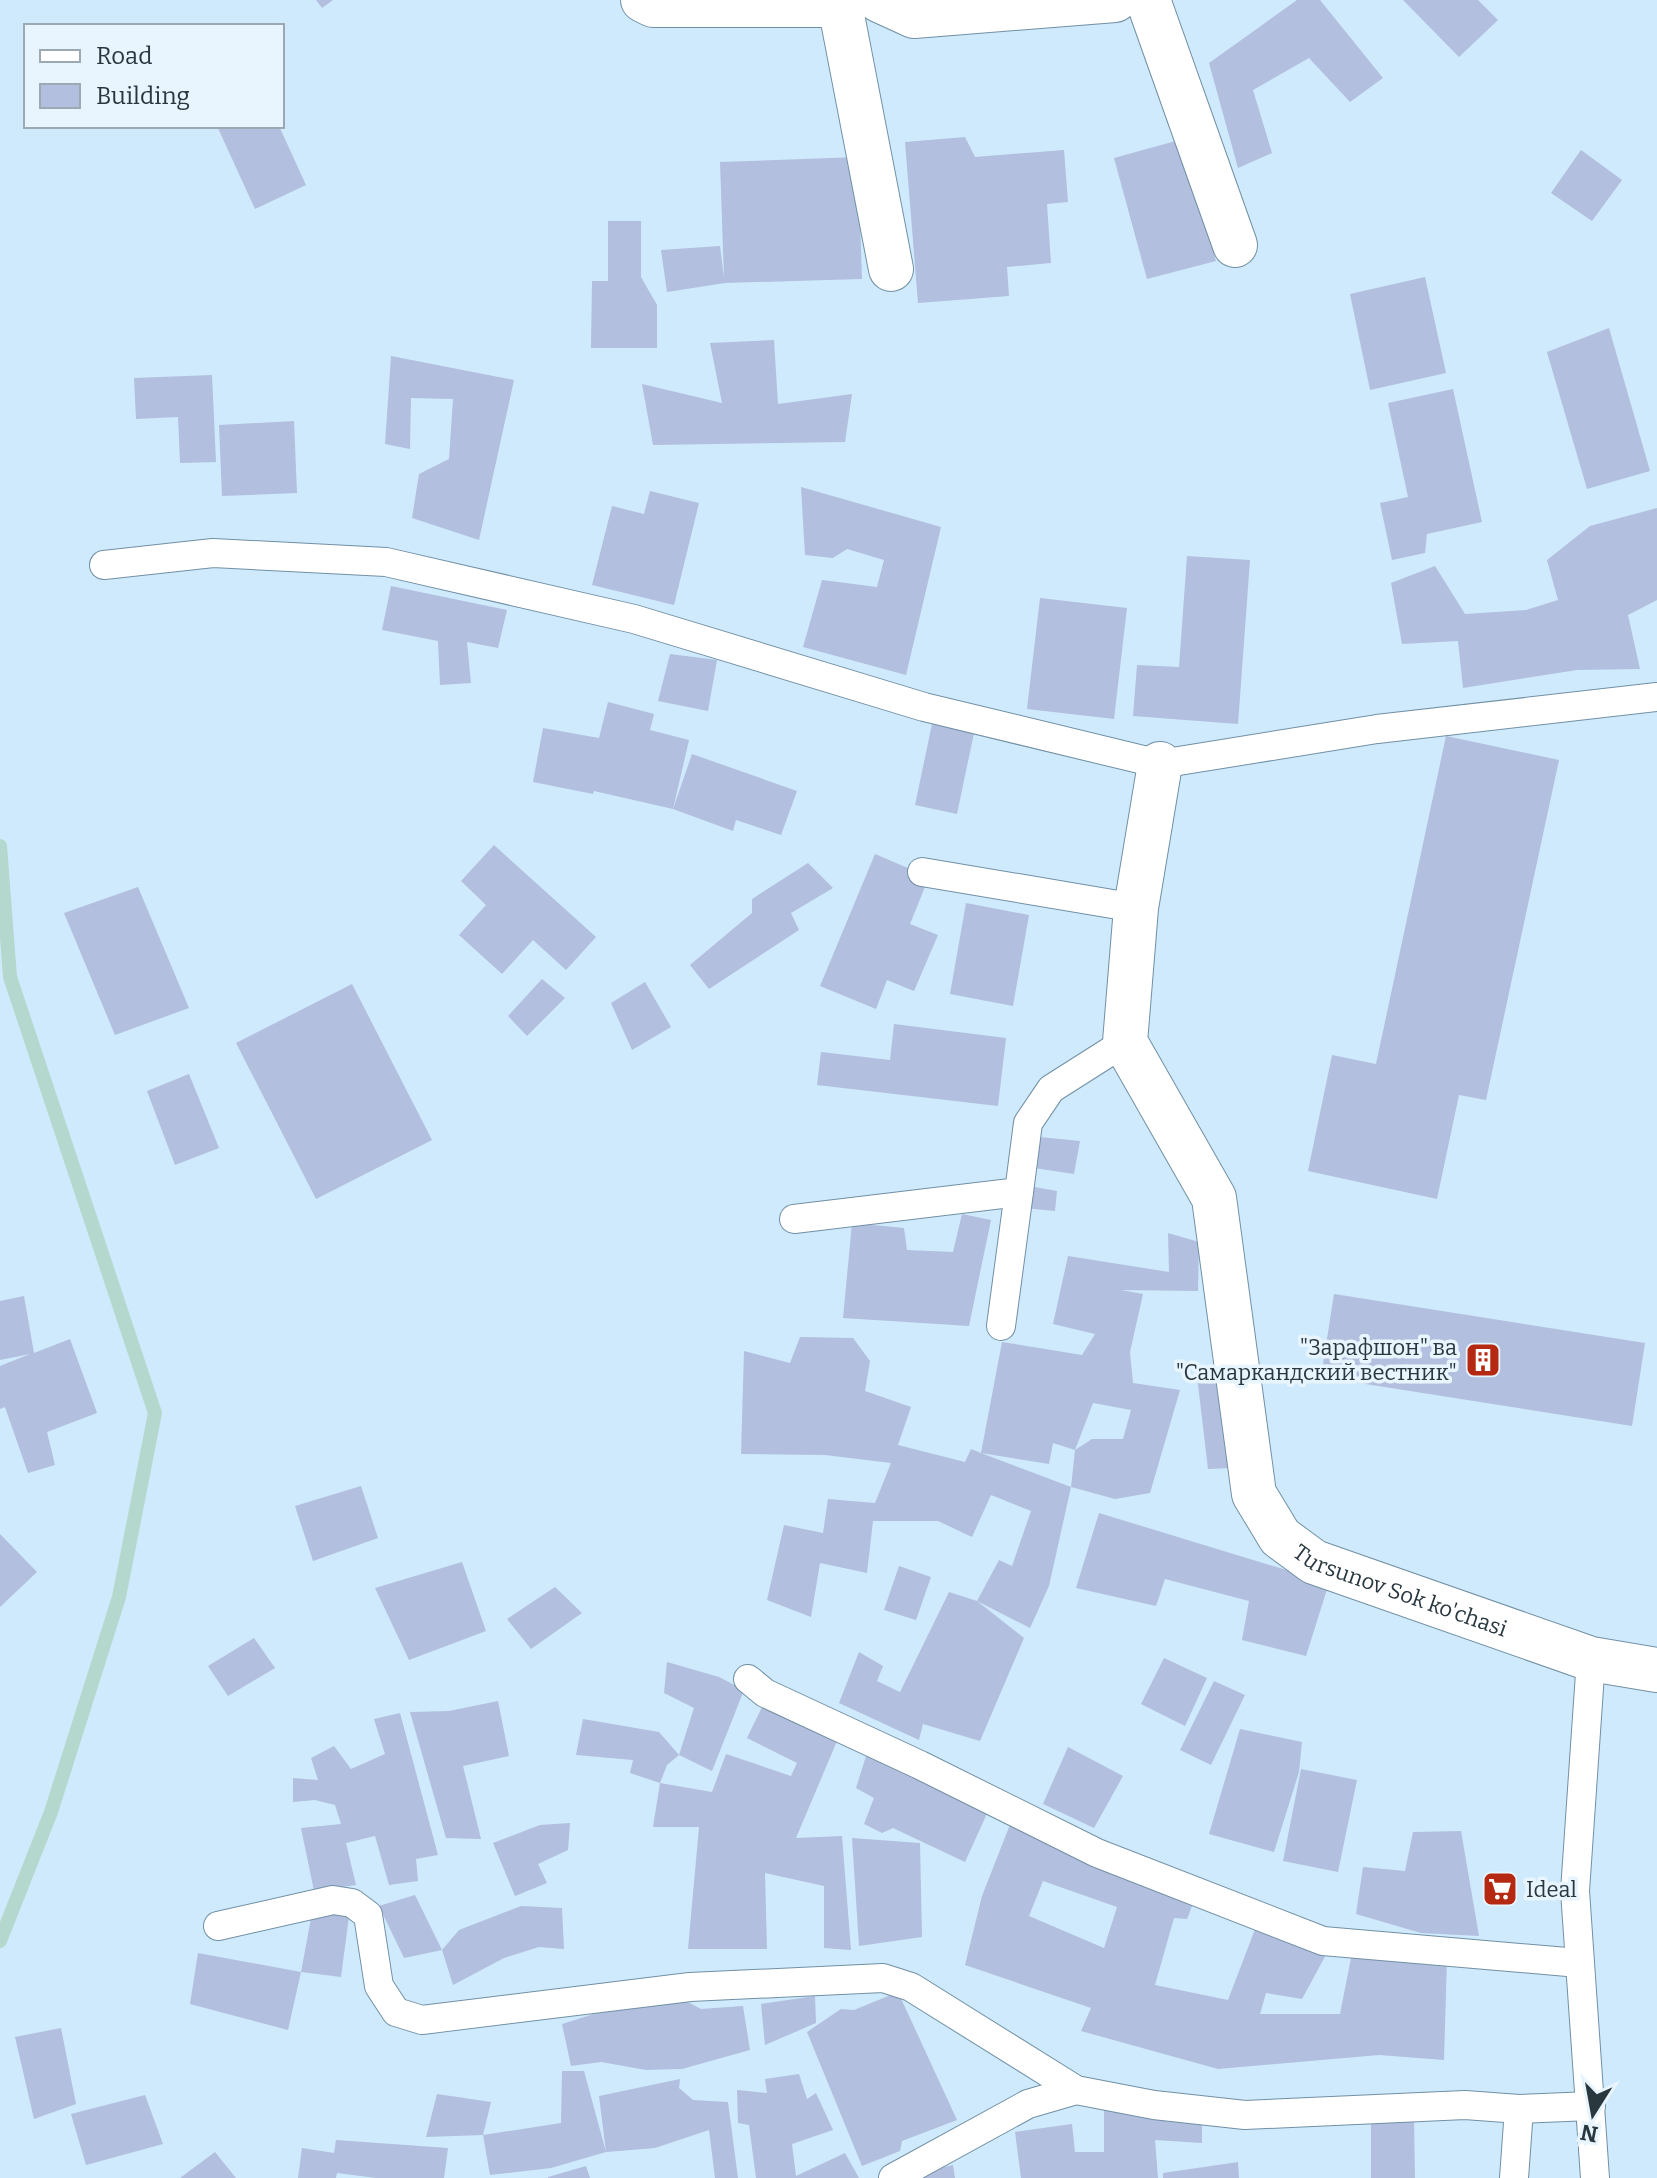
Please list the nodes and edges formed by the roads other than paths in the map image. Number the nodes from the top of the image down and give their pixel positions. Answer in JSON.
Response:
{"nodes":[{"id":1,"x":643,"y":0,"type":"edge"},
{"id":2,"x":1115,"y":0,"type":"edge"},
{"id":3,"x":1148,"y":0,"type":"edge"},
{"id":4,"x":857,"y":2,"type":"edge"},
{"id":5,"x":1235,"y":245,"type":"dead end"},
{"id":6,"x":891,"y":269,"type":"dead end"},
{"id":7,"x":104,"y":565,"type":"dead end"},
{"id":8,"x":1657,"y":697,"type":"edge"},
{"id":9,"x":1160,"y":764,"type":"junction"},
{"id":10,"x":922,"y":872,"type":"dead end"},
{"id":11,"x":1136,"y":908,"type":"junction"},
{"id":12,"x":1125,"y":1042,"type":"junction"},
{"id":13,"x":1019,"y":1192,"type":"junction"},
{"id":14,"x":794,"y":1219,"type":"dead end"},
{"id":15,"x":1001,"y":1326,"type":"dead end"},
{"id":16,"x":1591,"y":1659,"type":"junction"},
{"id":17,"x":1657,"y":1670,"type":"edge"},
{"id":18,"x":748,"y":1679,"type":"dead end"},
{"id":19,"x":218,"y":1926,"type":"dead end"},
{"id":20,"x":1579,"y":1963,"type":"junction"},
{"id":21,"x":1076,"y":2090,"type":"junction"},
{"id":22,"x":1591,"y":2106,"type":"junction"},
{"id":23,"x":1519,"y":2109,"type":"junction"},
{"id":24,"x":893,"y":2178,"type":"edge"},
{"id":25,"x":1514,"y":2178,"type":"edge"},
{"id":26,"x":1595,"y":2178,"type":"edge"}],
"edges":[{"from":1,"to":4,"type":"street"},
{"from":2,"to":4,"type":"street"},
{"from":3,"to":5,"type":"street"},
{"from":4,"to":6,"type":"street"},
{"from":7,"to":9,"type":"lane"},
{"from":8,"to":9,"type":"lane"},
{"from":9,"to":11,"type":"street"},
{"from":10,"to":11,"type":"lane"},
{"from":11,"to":12,"type":"street"},
{"from":12,"to":13,"type":"lane"},
{"from":12,"to":16,"type":"street","name":"Tursunov Sok ko'chasi"},
{"from":13,"to":14,"type":"lane"},
{"from":13,"to":15,"type":"lane"},
{"from":16,"to":17,"type":"street","name":"Tursunov Sok ko'chasi"},
{"from":16,"to":20,"type":"lane"},
{"from":18,"to":20,"type":"lane"},
{"from":19,"to":21,"type":"lane"},
{"from":20,"to":22,"type":"lane"},
{"from":21,"to":23,"type":"lane"},
{"from":21,"to":24,"type":"lane"},
{"from":22,"to":23,"type":"lane"},
{"from":22,"to":26,"type":"lane"},
{"from":23,"to":25,"type":"lane"}]}
